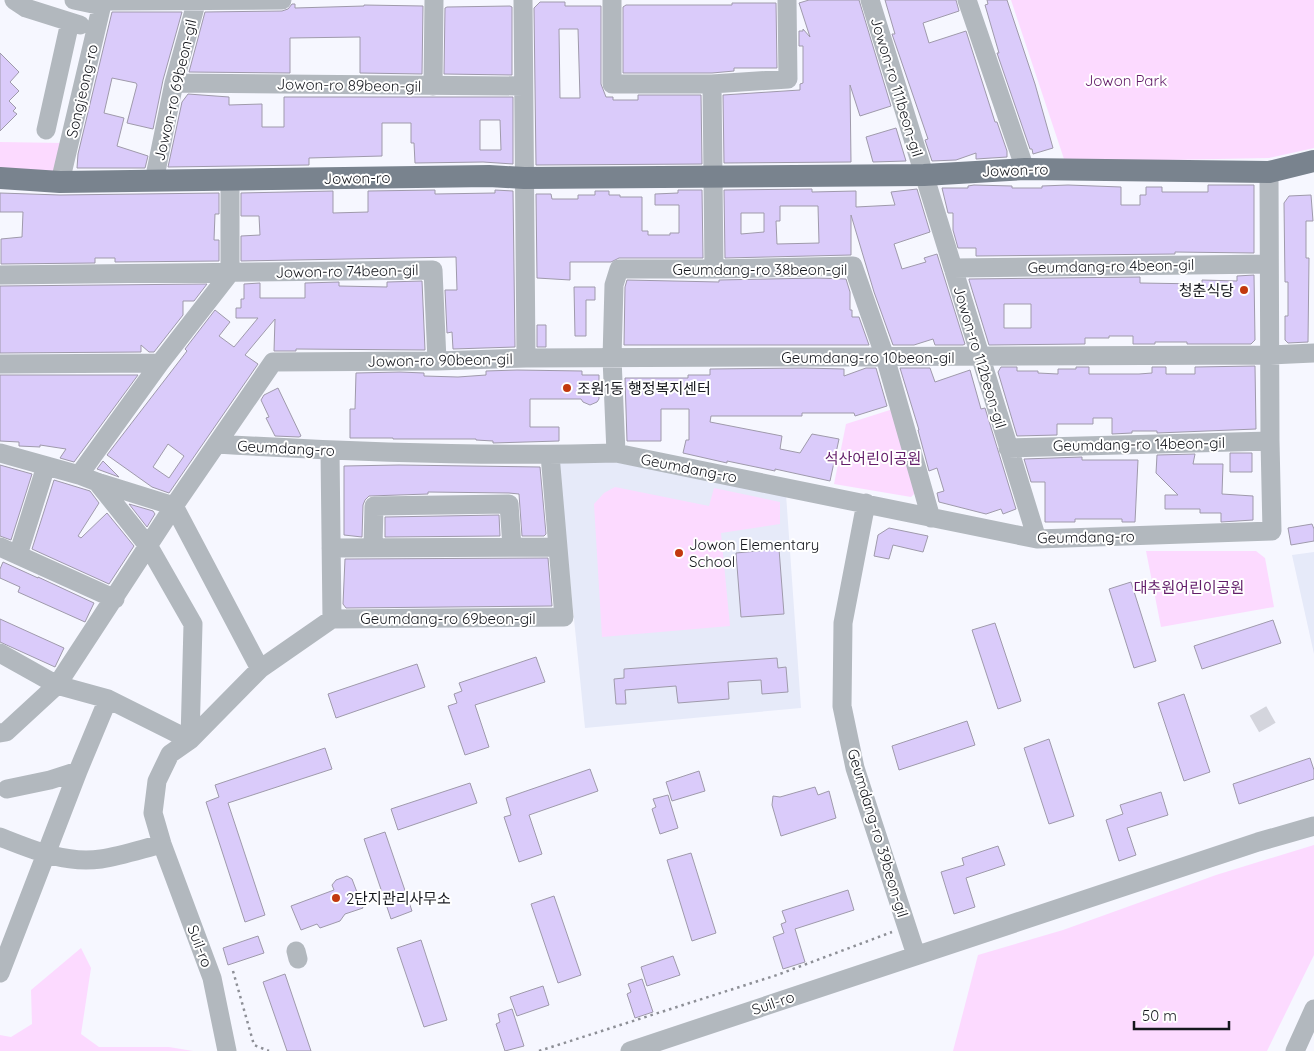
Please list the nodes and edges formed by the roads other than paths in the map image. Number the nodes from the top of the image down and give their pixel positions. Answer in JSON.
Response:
{"nodes":[{"id":1,"x":14,"y":0,"type":"edge"},
{"id":2,"x":74,"y":0,"type":"edge"},
{"id":3,"x":197,"y":0,"type":"edge"},
{"id":4,"x":282,"y":0,"type":"edge"},
{"id":5,"x":434,"y":0,"type":"edge"},
{"id":6,"x":523,"y":0,"type":"edge"},
{"id":7,"x":612,"y":0,"type":"edge"},
{"id":8,"x":787,"y":0,"type":"edge"},
{"id":9,"x":870,"y":0,"type":"edge"},
{"id":10,"x":967,"y":0,"type":"edge"},
{"id":11,"x":102,"y":2,"type":"edge"},
{"id":12,"x":70,"y":22,"type":"junction"},
{"id":13,"x":96,"y":30,"type":"junction"},
{"id":14,"x":174,"y":83,"type":"junction"},
{"id":15,"x":712,"y":84,"type":"junction"},
{"id":16,"x":433,"y":86,"type":"junction"},
{"id":17,"x":524,"y":86,"type":"junction"},
{"id":18,"x":46,"y":130,"type":"dead end"},
{"id":19,"x":1314,"y":161,"type":"edge"},
{"id":20,"x":1025,"y":169,"type":"junction"},
{"id":21,"x":1269,"y":172,"type":"junction"},
{"id":22,"x":924,"y":175,"type":"junction"},
{"id":23,"x":714,"y":177,"type":"junction"},
{"id":24,"x":0,"y":178,"type":"edge"},
{"id":25,"x":524,"y":178,"type":"junction"},
{"id":26,"x":230,"y":180,"type":"junction"},
{"id":27,"x":154,"y":181,"type":"junction"},
{"id":28,"x":60,"y":182,"type":"junction"},
{"id":29,"x":1269,"y":264,"type":"junction"},
{"id":30,"x":953,"y":268,"type":"junction"},
{"id":31,"x":714,"y":269,"type":"junction"},
{"id":32,"x":230,"y":273,"type":"junction"},
{"id":33,"x":0,"y":275,"type":"edge"},
{"id":34,"x":1314,"y":353,"type":"edge"},
{"id":35,"x":1270,"y":355,"type":"junction"},
{"id":36,"x":980,"y":356,"type":"junction"},
{"id":37,"x":885,"y":357,"type":"junction"},
{"id":38,"x":526,"y":358,"type":"junction"},
{"id":39,"x":612,"y":358,"type":"junction"},
{"id":40,"x":437,"y":361,"type":"junction"},
{"id":41,"x":160,"y":363,"type":"junction"},
{"id":42,"x":0,"y":364,"type":"edge"},
{"id":43,"x":1270,"y":441,"type":"junction"},
{"id":44,"x":218,"y":444,"type":"junction"},
{"id":45,"x":1008,"y":448,"type":"junction"},
{"id":46,"x":330,"y":451,"type":"junction"},
{"id":47,"x":0,"y":453,"type":"edge"},
{"id":48,"x":616,"y":453,"type":"junction"},
{"id":49,"x":550,"y":455,"type":"junction"},
{"id":50,"x":46,"y":466,"type":"junction"},
{"id":51,"x":79,"y":475,"type":"junction"},
{"id":52,"x":97,"y":482,"type":"junction"},
{"id":53,"x":866,"y":503,"type":"junction"},
{"id":54,"x":174,"y":506,"type":"junction"},
{"id":55,"x":931,"y":518,"type":"junction"},
{"id":56,"x":1036,"y":539,"type":"junction"},
{"id":57,"x":0,"y":547,"type":"edge"},
{"id":58,"x":149,"y":547,"type":"junction"},
{"id":59,"x":512,"y":547,"type":"junction"},
{"id":60,"x":558,"y":547,"type":"junction"},
{"id":61,"x":331,"y":548,"type":"junction"},
{"id":62,"x":373,"y":548,"type":"junction"},
{"id":63,"x":18,"y":555,"type":"junction"},
{"id":64,"x":115,"y":599,"type":"junction"},
{"id":65,"x":332,"y":619,"type":"junction"},
{"id":66,"x":0,"y":653,"type":"edge"},
{"id":67,"x":260,"y":669,"type":"junction"},
{"id":68,"x":57,"y":685,"type":"junction"},
{"id":69,"x":108,"y":699,"type":"junction"},
{"id":70,"x":2,"y":731,"type":"edge"},
{"id":71,"x":190,"y":740,"type":"junction"},
{"id":72,"x":78,"y":771,"type":"junction"},
{"id":73,"x":7,"y":789,"type":"dead end"},
{"id":74,"x":1314,"y":826,"type":"edge"},
{"id":75,"x":0,"y":837,"type":"edge"},
{"id":76,"x":162,"y":844,"type":"junction"},
{"id":77,"x":46,"y":855,"type":"junction"},
{"id":78,"x":916,"y":955,"type":"junction"},
{"id":79,"x":0,"y":973,"type":"edge"},
{"id":80,"x":1314,"y":1009,"type":"edge"},
{"id":81,"x":227,"y":1051,"type":"edge"},
{"id":82,"x":630,"y":1051,"type":"edge"},
{"id":83,"x":1295,"y":1051,"type":"edge"}],
"edges":[{"from":1,"to":12,"type":"street"},
{"from":2,"to":11,"type":"street"},
{"from":3,"to":4,"type":"street"},
{"from":3,"to":11,"type":"street"},
{"from":3,"to":14,"type":"street","name":"Jowon-ro 69beon-gil"},
{"from":5,"to":16,"type":"street"},
{"from":6,"to":17,"type":"street"},
{"from":7,"to":15,"type":"street"},
{"from":8,"to":15,"type":"street"},
{"from":9,"to":22,"type":"street","name":"Jowon-ro 111beon-gil"},
{"from":10,"to":20,"type":"street"},
{"from":11,"to":13,"type":"street","name":"Songjeong-ro"},
{"from":12,"to":13,"type":"street"},
{"from":12,"to":18,"type":"street"},
{"from":13,"to":28,"type":"street","name":"Songjeong-ro"},
{"from":14,"to":16,"type":"street","name":"Jowon-ro 89beon-gil"},
{"from":14,"to":27,"type":"street","name":"Jowon-ro 69beon-gil"},
{"from":15,"to":23,"type":"street"},
{"from":16,"to":17,"type":"street","name":"Jowon-ro 89beon-gil"},
{"from":17,"to":25,"type":"street"},
{"from":19,"to":21,"type":"main road","name":"Jowon-ro"},
{"from":20,"to":21,"type":"main road","name":"Jowon-ro"},
{"from":20,"to":22,"type":"main road","name":"Jowon-ro"},
{"from":21,"to":29,"type":"street","name":"Geumdang-ro"},
{"from":22,"to":23,"type":"main road","name":"Jowon-ro"},
{"from":22,"to":30,"type":"street","name":"Jowon-ro 112beon-gil"},
{"from":23,"to":25,"type":"main road","name":"Jowon-ro"},
{"from":23,"to":31,"type":"street"},
{"from":24,"to":28,"type":"main road","name":"Jowon-ro"},
{"from":25,"to":26,"type":"main road","name":"Jowon-ro"},
{"from":25,"to":38,"type":"street","name":"Jowon-ro 90beon-gil"},
{"from":26,"to":27,"type":"main road","name":"Jowon-ro"},
{"from":26,"to":32,"type":"street"},
{"from":27,"to":28,"type":"main road","name":"Jowon-ro"},
{"from":29,"to":30,"type":"street","name":"Geumdang-ro 4beon-gil"},
{"from":29,"to":35,"type":"street","name":"Geumdang-ro"},
{"from":30,"to":36,"type":"street","name":"Jowon-ro 112beon-gil"},
{"from":31,"to":37,"type":"street","name":"Geumdang-ro 38beon-gil"},
{"from":31,"to":39,"type":"street","name":"Geumdang-ro 38beon-gil"},
{"from":32,"to":33,"type":"street","name":"Jowon-ro 74beon-gil"},
{"from":32,"to":40,"type":"street","name":"Jowon-ro 74beon-gil"},
{"from":32,"to":41,"type":"street"},
{"from":34,"to":35,"type":"street","name":"Geumdang-ro 10beon-gil"},
{"from":35,"to":36,"type":"street","name":"Geumdang-ro 10beon-gil"},
{"from":35,"to":43,"type":"street","name":"Geumdang-ro"},
{"from":36,"to":37,"type":"street","name":"Geumdang-ro 10beon-gil"},
{"from":36,"to":45,"type":"street","name":"Jowon-ro 112beon-gil"},
{"from":37,"to":39,"type":"street","name":"Geumdang-ro 10beon-gil"},
{"from":37,"to":55,"type":"street","name":"Geumdang-ro 38beon-gil"},
{"from":38,"to":39,"type":"street","name":"Geumdang-ro 10beon-gil"},
{"from":38,"to":40,"type":"street","name":"Jowon-ro 90beon-gil"},
{"from":39,"to":48,"type":"street","name":"Geumdang-ro 38beon-gil"},
{"from":40,"to":44,"type":"street","name":"Jowon-ro 90beon-gil"},
{"from":41,"to":42,"type":"street"},
{"from":41,"to":51,"type":"street"},
{"from":43,"to":45,"type":"street","name":"Geumdang-ro 14beon-gil"},
{"from":43,"to":56,"type":"street","name":"Geumdang-ro"},
{"from":44,"to":46,"type":"street","name":"Geumdang-ro"},
{"from":44,"to":54,"type":"street","name":"Geumdang-ro"},
{"from":45,"to":56,"type":"street","name":"Jowon-ro 112beon-gil"},
{"from":46,"to":49,"type":"street","name":"Geumdang-ro"},
{"from":46,"to":61,"type":"street"},
{"from":47,"to":50,"type":"street"},
{"from":48,"to":49,"type":"street","name":"Geumdang-ro"},
{"from":48,"to":53,"type":"street","name":"Geumdang-ro"},
{"from":49,"to":60,"type":"street"},
{"from":50,"to":51,"type":"street"},
{"from":50,"to":63,"type":"street"},
{"from":51,"to":52,"type":"street"},
{"from":52,"to":54,"type":"street"},
{"from":52,"to":58,"type":"street"},
{"from":53,"to":55,"type":"street","name":"Geumdang-ro"},
{"from":53,"to":78,"type":"street","name":"Geumdang-ro 39beon-gil"},
{"from":54,"to":58,"type":"street","name":"Geumdang-ro"},
{"from":54,"to":67,"type":"street"},
{"from":55,"to":56,"type":"street","name":"Geumdang-ro"},
{"from":57,"to":63,"type":"street"},
{"from":58,"to":64,"type":"street","name":"Geumdang-ro"},
{"from":58,"to":71,"type":"street"},
{"from":59,"to":60,"type":"street"},
{"from":59,"to":62,"type":"street"},
{"from":59,"to":62,"type":"street"},
{"from":60,"to":65,"type":"street","name":"Geumdang-ro 69beon-gil"},
{"from":61,"to":62,"type":"street"},
{"from":61,"to":65,"type":"street"},
{"from":63,"to":64,"type":"street"},
{"from":64,"to":68,"type":"street","name":"Geumdang-ro"},
{"from":65,"to":67,"type":"street"},
{"from":66,"to":68,"type":"street"},
{"from":67,"to":71,"type":"street"},
{"from":68,"to":69,"type":"street"},
{"from":68,"to":70,"type":"street","name":"Geumdang-ro"},
{"from":69,"to":71,"type":"street"},
{"from":69,"to":72,"type":"street"},
{"from":71,"to":76,"type":"street"},
{"from":72,"to":73,"type":"street"},
{"from":72,"to":77,"type":"street"},
{"from":74,"to":78,"type":"street","name":"Suil-ro"},
{"from":75,"to":77,"type":"street"},
{"from":76,"to":77,"type":"street"},
{"from":76,"to":81,"type":"street","name":"Suil-ro"},
{"from":77,"to":79,"type":"street"},
{"from":78,"to":82,"type":"street","name":"Suil-ro"},
{"from":80,"to":83,"type":"street"}]}
